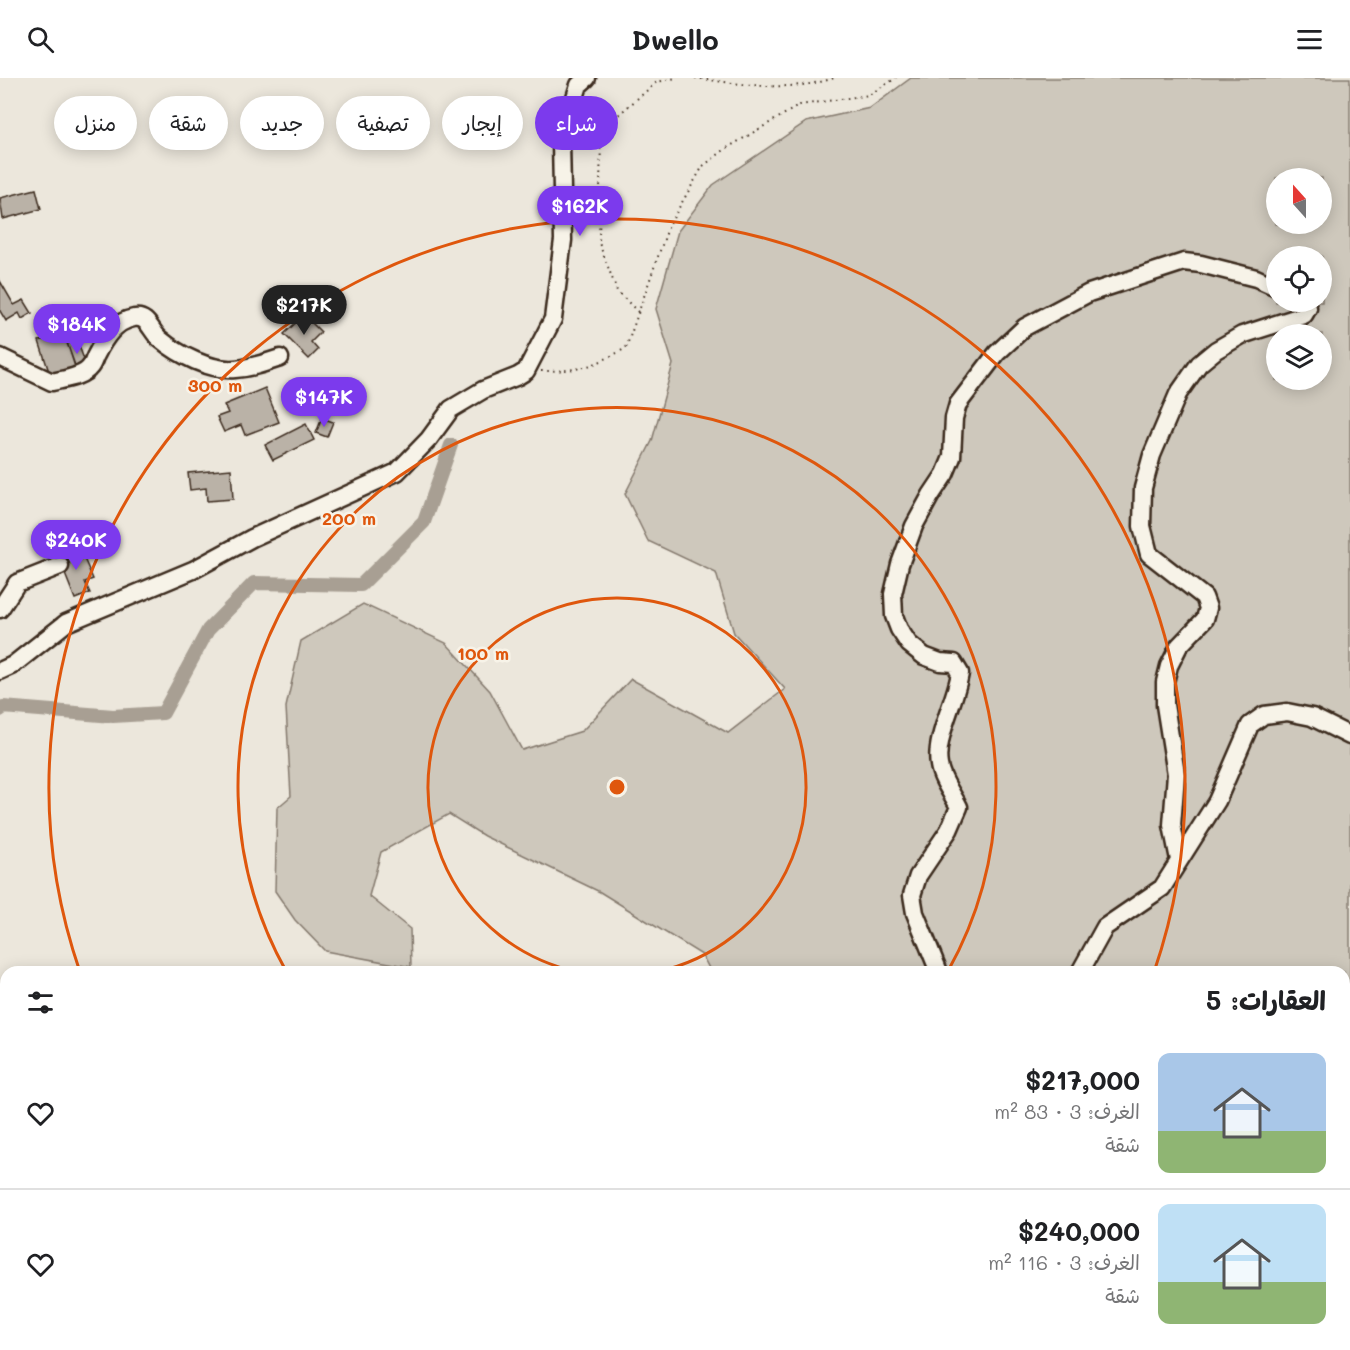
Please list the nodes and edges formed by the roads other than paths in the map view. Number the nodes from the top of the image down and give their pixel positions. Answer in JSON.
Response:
{"nodes":[{"id":1,"x":587,"y":78,"type":"edge"},
{"id":2,"x":1266,"y":282,"type":"edge"},
{"id":3,"x":1306,"y":312,"type":"edge"},
{"id":4,"x":0,"y":357,"type":"edge"},
{"id":5,"x":280,"y":358,"type":"dead end"},
{"id":6,"x":60,"y":566,"type":"dead end"},
{"id":7,"x":0,"y":609,"type":"edge"},
{"id":8,"x":0,"y":671,"type":"edge"},
{"id":9,"x":1350,"y":736,"type":"edge"},
{"id":10,"x":1179,"y":860,"type":"junction"},
{"id":11,"x":937,"y":966,"type":"edge"},
{"id":12,"x":1083,"y":966,"type":"edge"}],
"edges":[{"from":1,"to":8,"type":"street"},
{"from":2,"to":11,"type":"street"},
{"from":3,"to":10,"type":"street"},
{"from":4,"to":5,"type":"street"},
{"from":6,"to":7,"type":"street"},
{"from":9,"to":10,"type":"street"},
{"from":10,"to":12,"type":"street"}]}
